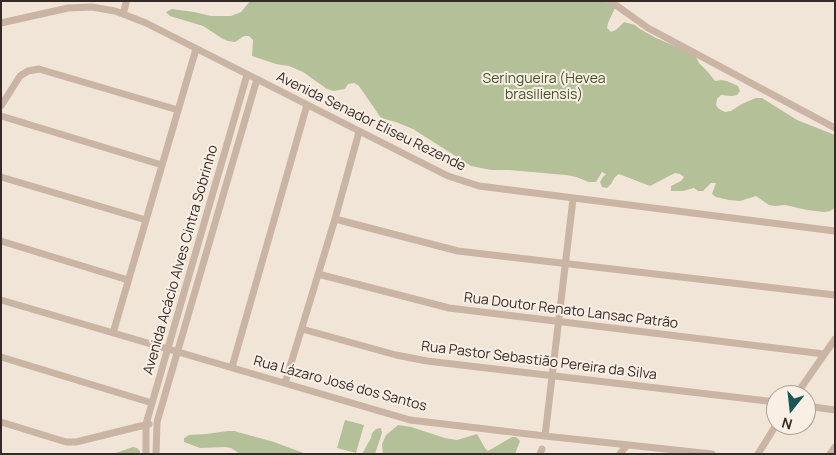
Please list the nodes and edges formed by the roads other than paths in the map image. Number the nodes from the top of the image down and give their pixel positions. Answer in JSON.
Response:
{"nodes":[{"id":1,"x":610,"y":1,"type":"edge"},
{"id":2,"x":126,"y":3,"type":"dead end"},
{"id":3,"x":68,"y":5,"type":"edge"},
{"id":4,"x":123,"y":14,"type":"junction"},
{"id":5,"x":1,"y":23,"type":"edge"},
{"id":6,"x":196,"y":50,"type":"junction"},
{"id":7,"x":248,"y":75,"type":"junction"},
{"id":8,"x":257,"y":79,"type":"junction"},
{"id":9,"x":307,"y":105,"type":"junction"},
{"id":10,"x":1,"y":106,"type":"edge"},
{"id":11,"x":178,"y":110,"type":"junction"},
{"id":12,"x":1,"y":116,"type":"edge"},
{"id":13,"x":835,"y":128,"type":"edge"},
{"id":14,"x":359,"y":132,"type":"junction"},
{"id":15,"x":162,"y":165,"type":"junction"},
{"id":16,"x":1,"y":177,"type":"edge"},
{"id":17,"x":574,"y":199,"type":"junction"},
{"id":18,"x":335,"y":219,"type":"junction"},
{"id":19,"x":146,"y":220,"type":"junction"},
{"id":20,"x":835,"y":231,"type":"edge"},
{"id":21,"x":1,"y":241,"type":"edge"},
{"id":22,"x":567,"y":263,"type":"junction"},
{"id":23,"x":318,"y":274,"type":"junction"},
{"id":24,"x":128,"y":280,"type":"junction"},
{"id":25,"x":835,"y":295,"type":"edge"},
{"id":26,"x":1,"y":300,"type":"edge"},
{"id":27,"x":558,"y":322,"type":"junction"},
{"id":28,"x":302,"y":329,"type":"junction"},
{"id":29,"x":113,"y":332,"type":"junction"},
{"id":30,"x":835,"y":338,"type":"edge"},
{"id":31,"x":168,"y":349,"type":"junction"},
{"id":32,"x":177,"y":351,"type":"junction"},
{"id":33,"x":824,"y":354,"type":"junction"},
{"id":34,"x":1,"y":358,"type":"edge"},
{"id":35,"x":232,"y":368,"type":"junction"},
{"id":36,"x":552,"y":376,"type":"junction"},
{"id":37,"x":285,"y":383,"type":"junction"},
{"id":38,"x":803,"y":385,"type":"edge"},
{"id":39,"x":766,"y":401,"type":"edge"},
{"id":40,"x":152,"y":403,"type":"junction"},
{"id":41,"x":816,"y":407,"type":"edge"},
{"id":42,"x":835,"y":410,"type":"edge"},
{"id":43,"x":1,"y":422,"type":"edge"},
{"id":44,"x":157,"y":422,"type":"junction"},
{"id":45,"x":146,"y":424,"type":"junction"},
{"id":46,"x":770,"y":435,"type":"edge"},
{"id":47,"x":545,"y":436,"type":"junction"},
{"id":48,"x":626,"y":445,"type":"junction"},
{"id":49,"x":835,"y":447,"type":"edge"},
{"id":50,"x":694,"y":453,"type":"edge"},
{"id":51,"x":146,"y":454,"type":"edge"},
{"id":52,"x":156,"y":454,"type":"edge"},
{"id":53,"x":620,"y":454,"type":"edge"},
{"id":54,"x":712,"y":454,"type":"edge"},
{"id":55,"x":758,"y":454,"type":"edge"},
{"id":56,"x":830,"y":454,"type":"edge"}],
"edges":[{"from":1,"to":13,"type":"street"},
{"from":2,"to":4,"type":"street"},
{"from":3,"to":4,"type":"street","name":"Avenida Senador Eliseu Rezende"},
{"from":3,"to":5,"type":"street","name":"Avenida Senador Eliseu Rezende"},
{"from":4,"to":6,"type":"street","name":"Avenida Senador Eliseu Rezende"},
{"from":6,"to":7,"type":"street","name":"Avenida Senador Eliseu Rezende"},
{"from":6,"to":11,"type":"street"},
{"from":7,"to":8,"type":"street","name":"Avenida Senador Eliseu Rezende"},
{"from":7,"to":31,"type":"street","name":"Avenida Acácio Alves Cintra Sobrinho"},
{"from":8,"to":9,"type":"street","name":"Avenida Senador Eliseu Rezende"},
{"from":8,"to":32,"type":"street","name":"Avenida Acácio Alves Cintra Sobrinho"},
{"from":9,"to":14,"type":"street","name":"Avenida Senador Eliseu Rezende"},
{"from":9,"to":35,"type":"street"},
{"from":10,"to":11,"type":"street"},
{"from":11,"to":15,"type":"street"},
{"from":12,"to":15,"type":"street"},
{"from":14,"to":17,"type":"street","name":"Avenida Senador Eliseu Rezende"},
{"from":14,"to":18,"type":"street"},
{"from":15,"to":19,"type":"street"},
{"from":16,"to":19,"type":"street"},
{"from":17,"to":20,"type":"street","name":"Avenida Senador Eliseu Rezende"},
{"from":17,"to":22,"type":"street"},
{"from":18,"to":22,"type":"street"},
{"from":18,"to":23,"type":"street"},
{"from":19,"to":24,"type":"street"},
{"from":21,"to":24,"type":"street"},
{"from":22,"to":25,"type":"street"},
{"from":22,"to":27,"type":"street"},
{"from":23,"to":27,"type":"street","name":"Rua Doutor Renato Lansac Patrão"},
{"from":23,"to":28,"type":"street"},
{"from":24,"to":29,"type":"street"},
{"from":26,"to":29,"type":"street","name":"Rua Lázaro José dos Santos"},
{"from":27,"to":33,"type":"street","name":"Rua Doutor Renato Lansac Patrão"},
{"from":27,"to":36,"type":"street"},
{"from":28,"to":36,"type":"street","name":"Rua Pastor Sebastião Pereira da Silva"},
{"from":28,"to":37,"type":"street"},
{"from":29,"to":31,"type":"street","name":"Rua Lázaro José dos Santos"},
{"from":30,"to":33,"type":"street"},
{"from":31,"to":32,"type":"street","name":"Rua Lázaro José dos Santos"},
{"from":31,"to":40,"type":"street","name":"Avenida Acácio Alves Cintra Sobrinho"},
{"from":32,"to":35,"type":"street","name":"Rua Lázaro José dos Santos"},
{"from":32,"to":44,"type":"street","name":"Avenida Acácio Alves Cintra Sobrinho"},
{"from":33,"to":38,"type":"street"},
{"from":34,"to":40,"type":"street"},
{"from":35,"to":37,"type":"street","name":"Rua Lázaro José dos Santos"},
{"from":36,"to":39,"type":"street","name":"Rua Pastor Sebastião Pereira da Silva"},
{"from":36,"to":47,"type":"street"},
{"from":37,"to":47,"type":"street","name":"Rua Lázaro José dos Santos"},
{"from":40,"to":45,"type":"street","name":"Avenida Acácio Alves Cintra Sobrinho"},
{"from":41,"to":42,"type":"street"},
{"from":43,"to":45,"type":"street"},
{"from":44,"to":45,"type":"street"},
{"from":44,"to":52,"type":"street","name":"Avenida Acácio Alves Cintra Sobrinho"},
{"from":45,"to":51,"type":"street","name":"Avenida Acácio Alves Cintra Sobrinho"},
{"from":46,"to":55,"type":"street"},
{"from":47,"to":48,"type":"street","name":"Rua Lázaro José dos Santos"},
{"from":48,"to":50,"type":"street","name":"Rua Lázaro José dos Santos"},
{"from":48,"to":53,"type":"street"},
{"from":49,"to":56,"type":"street"},
{"from":50,"to":54,"type":"street","name":"Rua Lázaro José dos Santos"}]}
